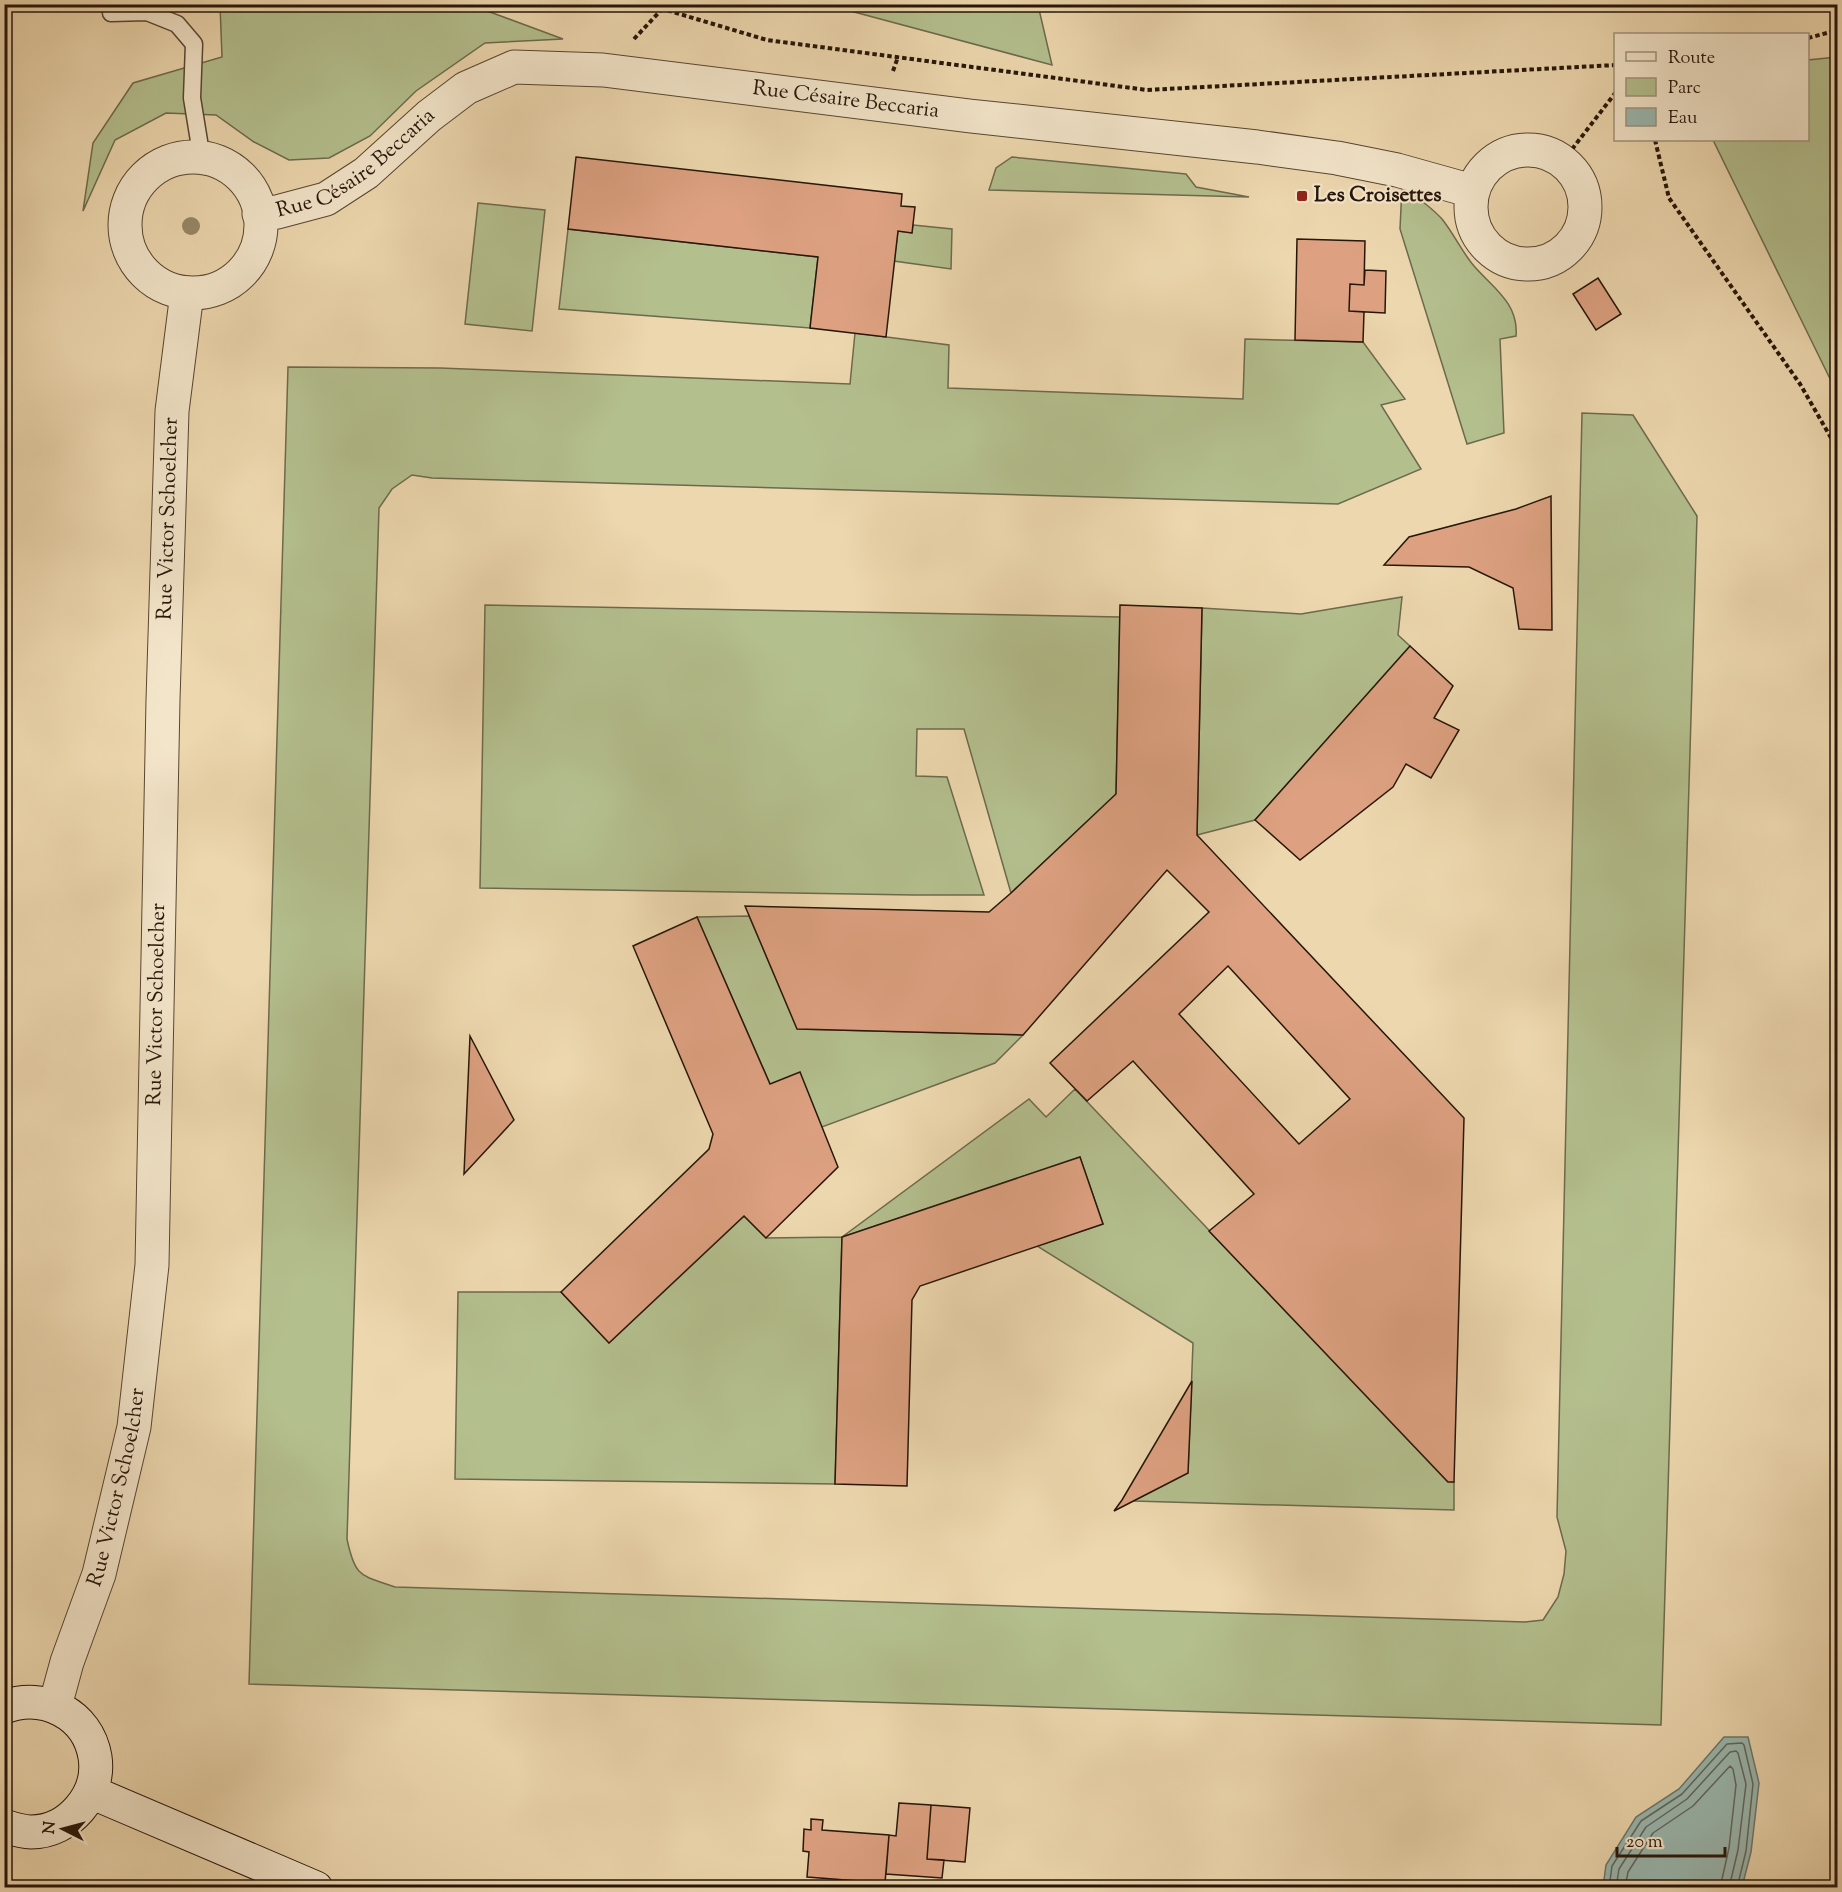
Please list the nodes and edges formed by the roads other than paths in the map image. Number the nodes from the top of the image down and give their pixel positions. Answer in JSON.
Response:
{"nodes":[{"id":1,"x":111,"y":13,"type":"dead end"},
{"id":2,"x":200,"y":157,"type":"junction"},
{"id":3,"x":1472,"y":191,"type":"junction"},
{"id":4,"x":260,"y":214,"type":"junction"},
{"id":5,"x":187,"y":292,"type":"junction"},
{"id":6,"x":54,"y":1706,"type":"junction"},
{"id":7,"x":4,"y":1707,"type":"edge"},
{"id":8,"x":91,"y":1792,"type":"junction"},
{"id":9,"x":4,"y":1826,"type":"edge"},
{"id":10,"x":316,"y":1887,"type":"edge"}],
"edges":[{"from":1,"to":2,"type":"lane"},
{"from":2,"to":4,"type":"street"},
{"from":2,"to":5,"type":"street"},
{"from":3,"to":3,"type":"street"},
{"from":3,"to":4,"type":"street","name":"Rue Césaire Beccaria"},
{"from":4,"to":5,"type":"street"},
{"from":5,"to":6,"type":"street","name":"Rue Victor Schoelcher"},
{"from":6,"to":7,"type":"street"},
{"from":6,"to":8,"type":"street"},
{"from":8,"to":9,"type":"street"},
{"from":8,"to":10,"type":"street"}]}
